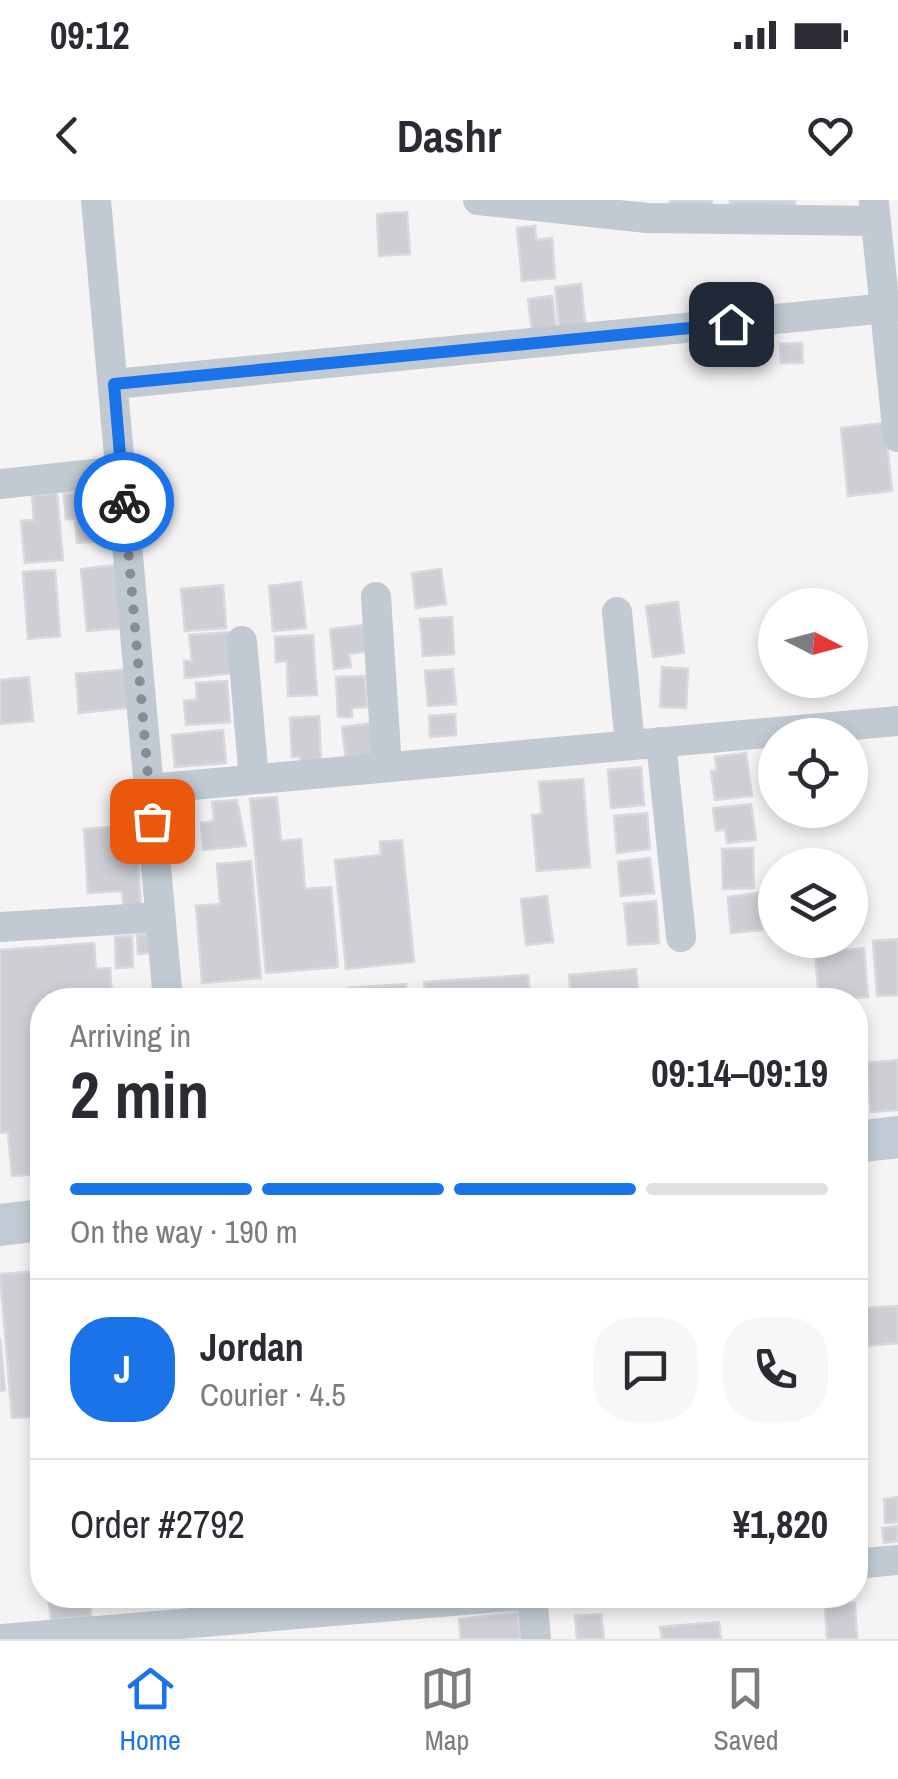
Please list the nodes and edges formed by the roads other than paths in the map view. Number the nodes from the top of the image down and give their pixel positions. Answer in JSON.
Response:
{"nodes":[{"id":1,"x":96,"y":200,"type":"edge"},
{"id":2,"x":478,"y":200,"type":"edge"},
{"id":3,"x":568,"y":205,"type":"edge"},
{"id":4,"x":874,"y":210,"type":"edge"},
{"id":5,"x":892,"y":308,"type":"edge"},
{"id":6,"x":114,"y":384,"type":"junction"},
{"id":7,"x":898,"y":437,"type":"edge"},
{"id":8,"x":121,"y":471,"type":"junction"},
{"id":9,"x":0,"y":484,"type":"edge"},
{"id":10,"x":376,"y":597,"type":"dead end"},
{"id":11,"x":617,"y":612,"type":"dead end"},
{"id":12,"x":242,"y":641,"type":"dead end"},
{"id":13,"x":898,"y":720,"type":"edge"},
{"id":14,"x":661,"y":742,"type":"junction"},
{"id":15,"x":630,"y":745,"type":"junction"},
{"id":16,"x":387,"y":768,"type":"junction"},
{"id":17,"x":254,"y":780,"type":"junction"},
{"id":18,"x":149,"y":789,"type":"junction"},
{"id":19,"x":160,"y":916,"type":"junction"},
{"id":20,"x":0,"y":927,"type":"edge"},
{"id":21,"x":681,"y":937,"type":"dead end"},
{"id":22,"x":167,"y":988,"type":"edge"},
{"id":23,"x":898,"y":1137,"type":"edge"},
{"id":24,"x":868,"y":1140,"type":"edge"},
{"id":25,"x":30,"y":1221,"type":"edge"},
{"id":26,"x":0,"y":1224,"type":"edge"},
{"id":27,"x":898,"y":1560,"type":"edge"},
{"id":28,"x":868,"y":1563,"type":"edge"},
{"id":29,"x":370,"y":1608,"type":"edge"},
{"id":30,"x":533,"y":1608,"type":"edge"},
{"id":31,"x":2,"y":1639,"type":"edge"},
{"id":32,"x":536,"y":1639,"type":"edge"}],
"edges":[{"from":1,"to":6,"type":"street"},
{"from":2,"to":3,"type":"street"},
{"from":3,"to":4,"type":"street"},
{"from":4,"to":5,"type":"street"},
{"from":5,"to":6,"type":"street"},
{"from":5,"to":7,"type":"street"},
{"from":6,"to":8,"type":"street"},
{"from":8,"to":9,"type":"street"},
{"from":8,"to":18,"type":"street"},
{"from":10,"to":16,"type":"street"},
{"from":11,"to":15,"type":"street"},
{"from":12,"to":17,"type":"street"},
{"from":13,"to":14,"type":"street"},
{"from":14,"to":15,"type":"street"},
{"from":14,"to":21,"type":"street"},
{"from":15,"to":16,"type":"street"},
{"from":16,"to":17,"type":"street"},
{"from":17,"to":18,"type":"street"},
{"from":18,"to":19,"type":"street"},
{"from":19,"to":20,"type":"street"},
{"from":19,"to":22,"type":"street"},
{"from":23,"to":24,"type":"street"},
{"from":25,"to":26,"type":"street"},
{"from":27,"to":28,"type":"street"},
{"from":29,"to":31,"type":"street"},
{"from":30,"to":32,"type":"street"}]}
